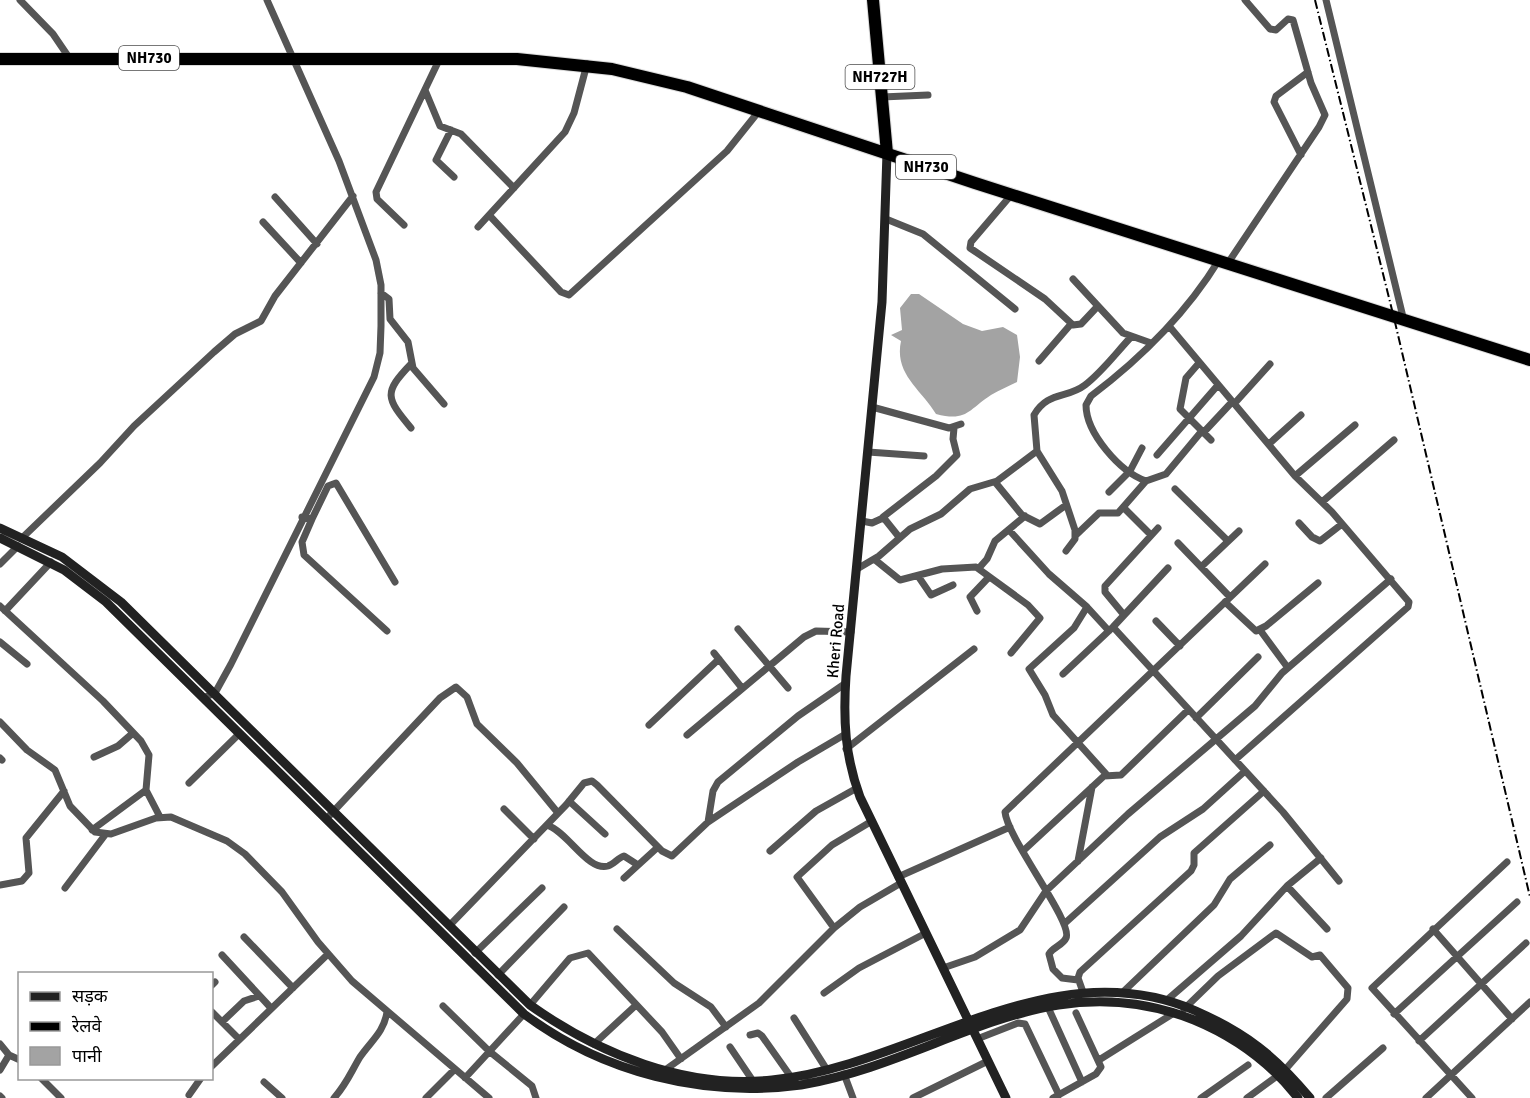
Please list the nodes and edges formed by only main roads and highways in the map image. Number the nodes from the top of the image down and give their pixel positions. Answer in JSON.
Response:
{"nodes":[{"id":1,"x":873,"y":0,"type":"edge"},
{"id":2,"x":0,"y":59,"type":"edge"},
{"id":3,"x":887,"y":153,"type":"junction"},
{"id":4,"x":1530,"y":360,"type":"edge"}],
"edges":[{"from":1,"to":3,"type":"highway","number":"NH727H"},
{"from":2,"to":3,"type":"highway","number":"NH730"},
{"from":3,"to":4,"type":"highway","number":"NH730"}]}
